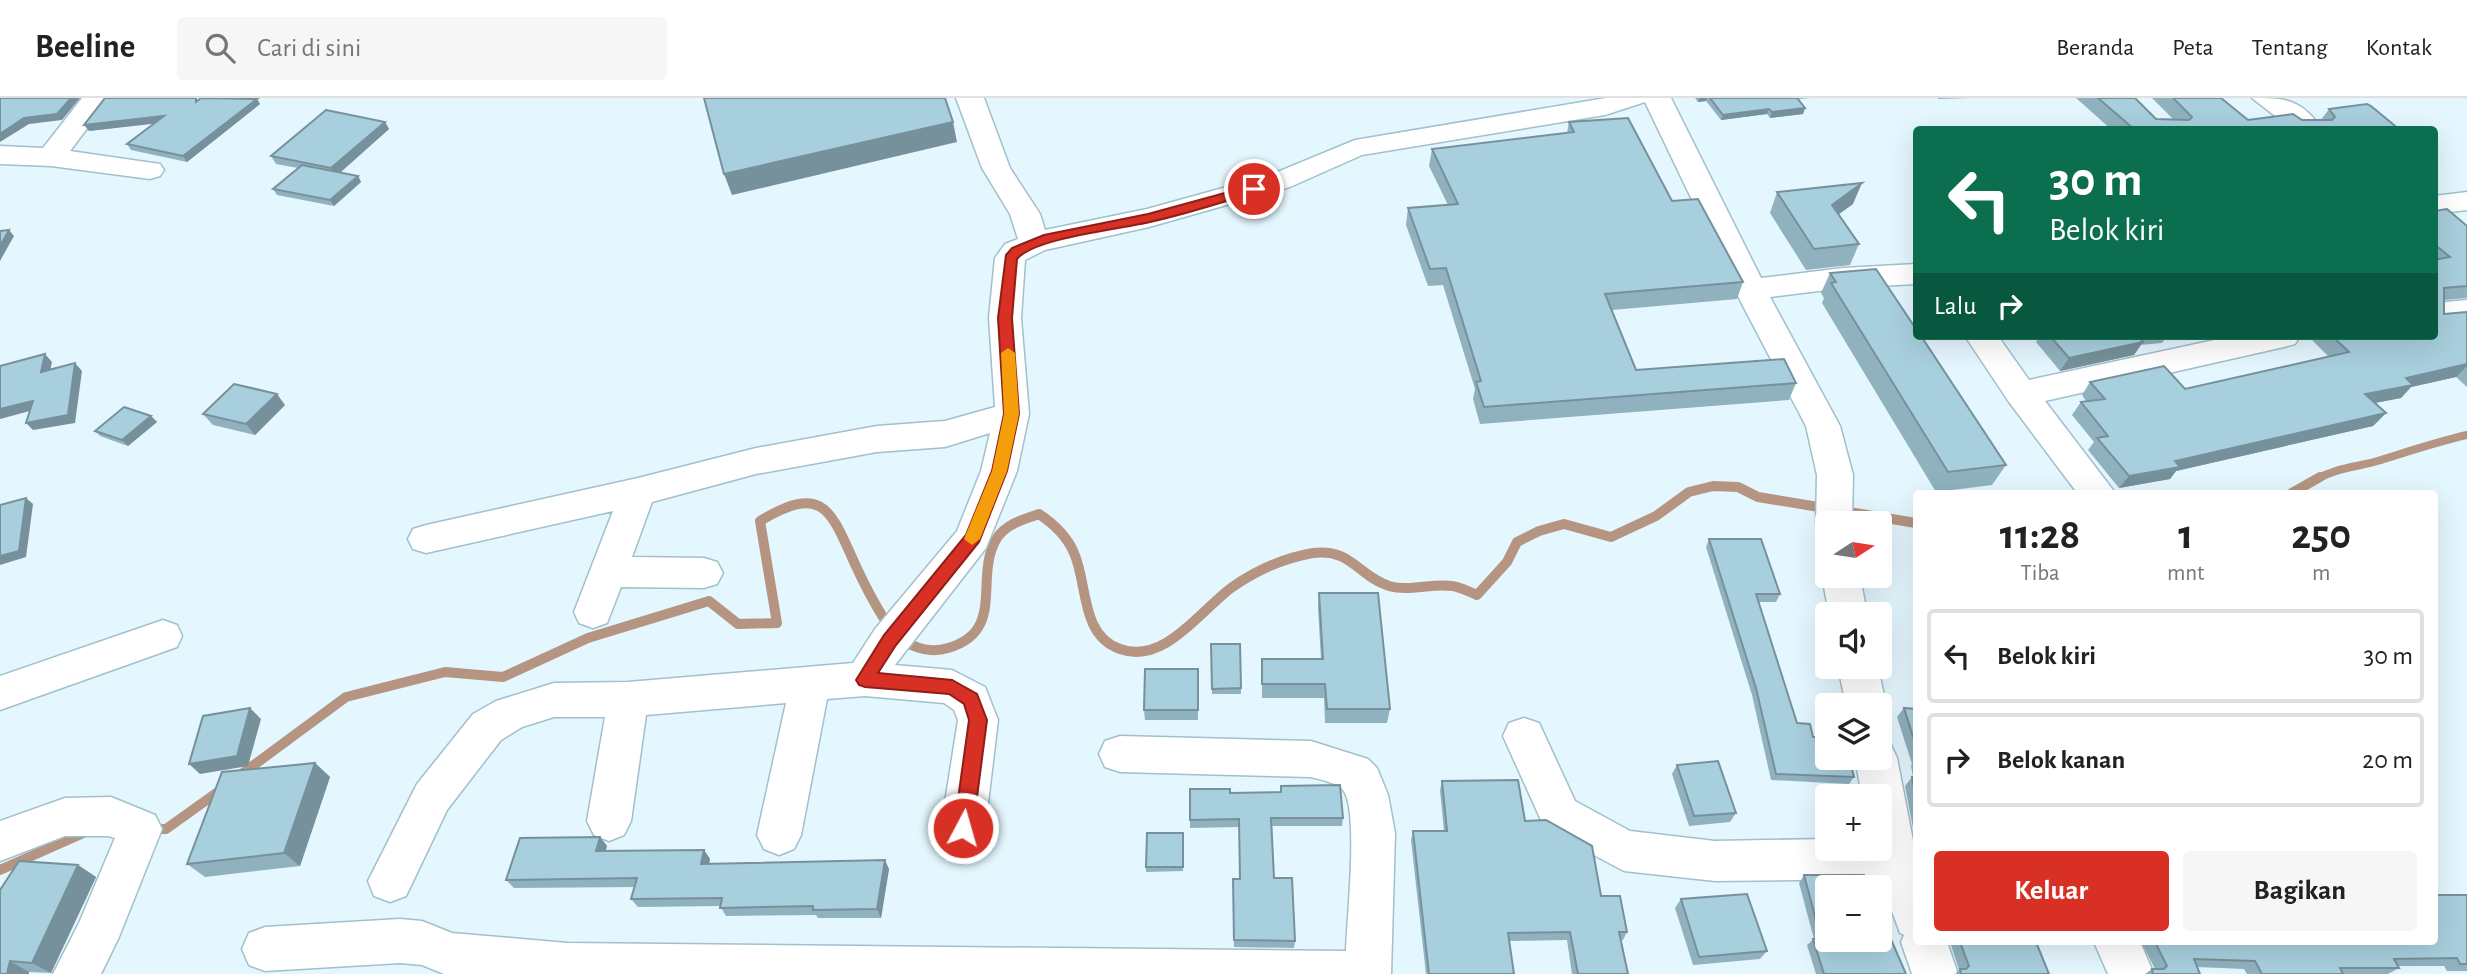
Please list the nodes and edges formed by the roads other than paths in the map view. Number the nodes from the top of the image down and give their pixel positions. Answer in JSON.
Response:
{"nodes":[{"id":1,"x":96,"y":98,"type":"edge"},
{"id":2,"x":970,"y":98,"type":"edge"},
{"id":3,"x":1633,"y":98,"type":"edge"},
{"id":4,"x":1657,"y":98,"type":"edge"},
{"id":5,"x":2266,"y":98,"type":"edge"},
{"id":6,"x":2305,"y":126,"type":"edge"},
{"id":7,"x":0,"y":155,"type":"edge"},
{"id":8,"x":51,"y":157,"type":"junction"},
{"id":9,"x":150,"y":170,"type":"dead end"},
{"id":10,"x":2467,"y":201,"type":"edge"},
{"id":11,"x":2438,"y":205,"type":"edge"},
{"id":12,"x":1034,"y":243,"type":"junction"},
{"id":13,"x":1913,"y":274,"type":"edge"},
{"id":14,"x":1752,"y":289,"type":"junction"},
{"id":15,"x":2467,"y":311,"type":"edge"},
{"id":16,"x":2438,"y":314,"type":"edge"},
{"id":17,"x":1984,"y":340,"type":"edge"},
{"id":18,"x":2266,"y":340,"type":"edge"},
{"id":19,"x":2021,"y":394,"type":"junction"},
{"id":20,"x":1012,"y":414,"type":"junction"},
{"id":21,"x":1835,"y":475,"type":"joint"},
{"id":22,"x":2095,"y":490,"type":"edge"},
{"id":23,"x":638,"y":492,"type":"junction"},
{"id":24,"x":1834,"y":511,"type":"edge"},
{"id":25,"x":426,"y":539,"type":"dead end"},
{"id":26,"x":608,"y":572,"type":"junction"},
{"id":27,"x":704,"y":573,"type":"dead end"},
{"id":28,"x":593,"y":612,"type":"dead end"},
{"id":29,"x":163,"y":636,"type":"dead end"},
{"id":30,"x":865,"y":680,"type":"junction"},
{"id":31,"x":810,"y":682,"type":"junction"},
{"id":32,"x":0,"y":693,"type":"edge"},
{"id":33,"x":628,"y":699,"type":"junction"},
{"id":34,"x":1524,"y":736,"type":"dead end"},
{"id":35,"x":1120,"y":754,"type":"dead end"},
{"id":36,"x":1878,"y":770,"type":"edge"},
{"id":37,"x":609,"y":821,"type":"dead end"},
{"id":38,"x":963,"y":828,"type":"dead end"},
{"id":39,"x":779,"y":835,"type":"dead end"},
{"id":40,"x":0,"y":841,"type":"edge"},
{"id":41,"x":1895,"y":859,"type":"junction"},
{"id":42,"x":390,"y":881,"type":"dead end"},
{"id":43,"x":1913,"y":910,"type":"edge"},
{"id":44,"x":1925,"y":945,"type":"edge"},
{"id":45,"x":2118,"y":945,"type":"edge"},
{"id":46,"x":265,"y":949,"type":"dead end"},
{"id":47,"x":76,"y":974,"type":"edge"},
{"id":48,"x":1366,"y":974,"type":"edge"},
{"id":49,"x":1935,"y":974,"type":"edge"},
{"id":50,"x":2131,"y":974,"type":"edge"}],
"edges":[{"from":1,"to":8,"type":"street"},
{"from":2,"to":12,"type":"street"},
{"from":3,"to":12,"type":"street"},
{"from":4,"to":14,"type":"street"},
{"from":5,"to":6,"type":"street"},
{"from":7,"to":8,"type":"street"},
{"from":8,"to":9,"type":"street"},
{"from":10,"to":11,"type":"street"},
{"from":12,"to":20,"type":"street"},
{"from":13,"to":14,"type":"street"},
{"from":14,"to":21,"type":"street"},
{"from":15,"to":16,"type":"street"},
{"from":17,"to":19,"type":"street"},
{"from":18,"to":19,"type":"street"},
{"from":19,"to":22,"type":"street"},
{"from":20,"to":23,"type":"street"},
{"from":20,"to":30,"type":"street"},
{"from":21,"to":24,"type":"street"},
{"from":23,"to":25,"type":"street"},
{"from":23,"to":26,"type":"street"},
{"from":26,"to":27,"type":"street"},
{"from":26,"to":28,"type":"street"},
{"from":29,"to":32,"type":"street"},
{"from":30,"to":31,"type":"street"},
{"from":30,"to":38,"type":"street"},
{"from":31,"to":33,"type":"street"},
{"from":31,"to":39,"type":"street"},
{"from":33,"to":37,"type":"street"},
{"from":33,"to":42,"type":"street"},
{"from":34,"to":41,"type":"street"},
{"from":35,"to":48,"type":"street"},
{"from":36,"to":41,"type":"street"},
{"from":40,"to":47,"type":"street"},
{"from":41,"to":43,"type":"street"},
{"from":44,"to":49,"type":"street"},
{"from":45,"to":50,"type":"street"},
{"from":46,"to":48,"type":"street"}]}
